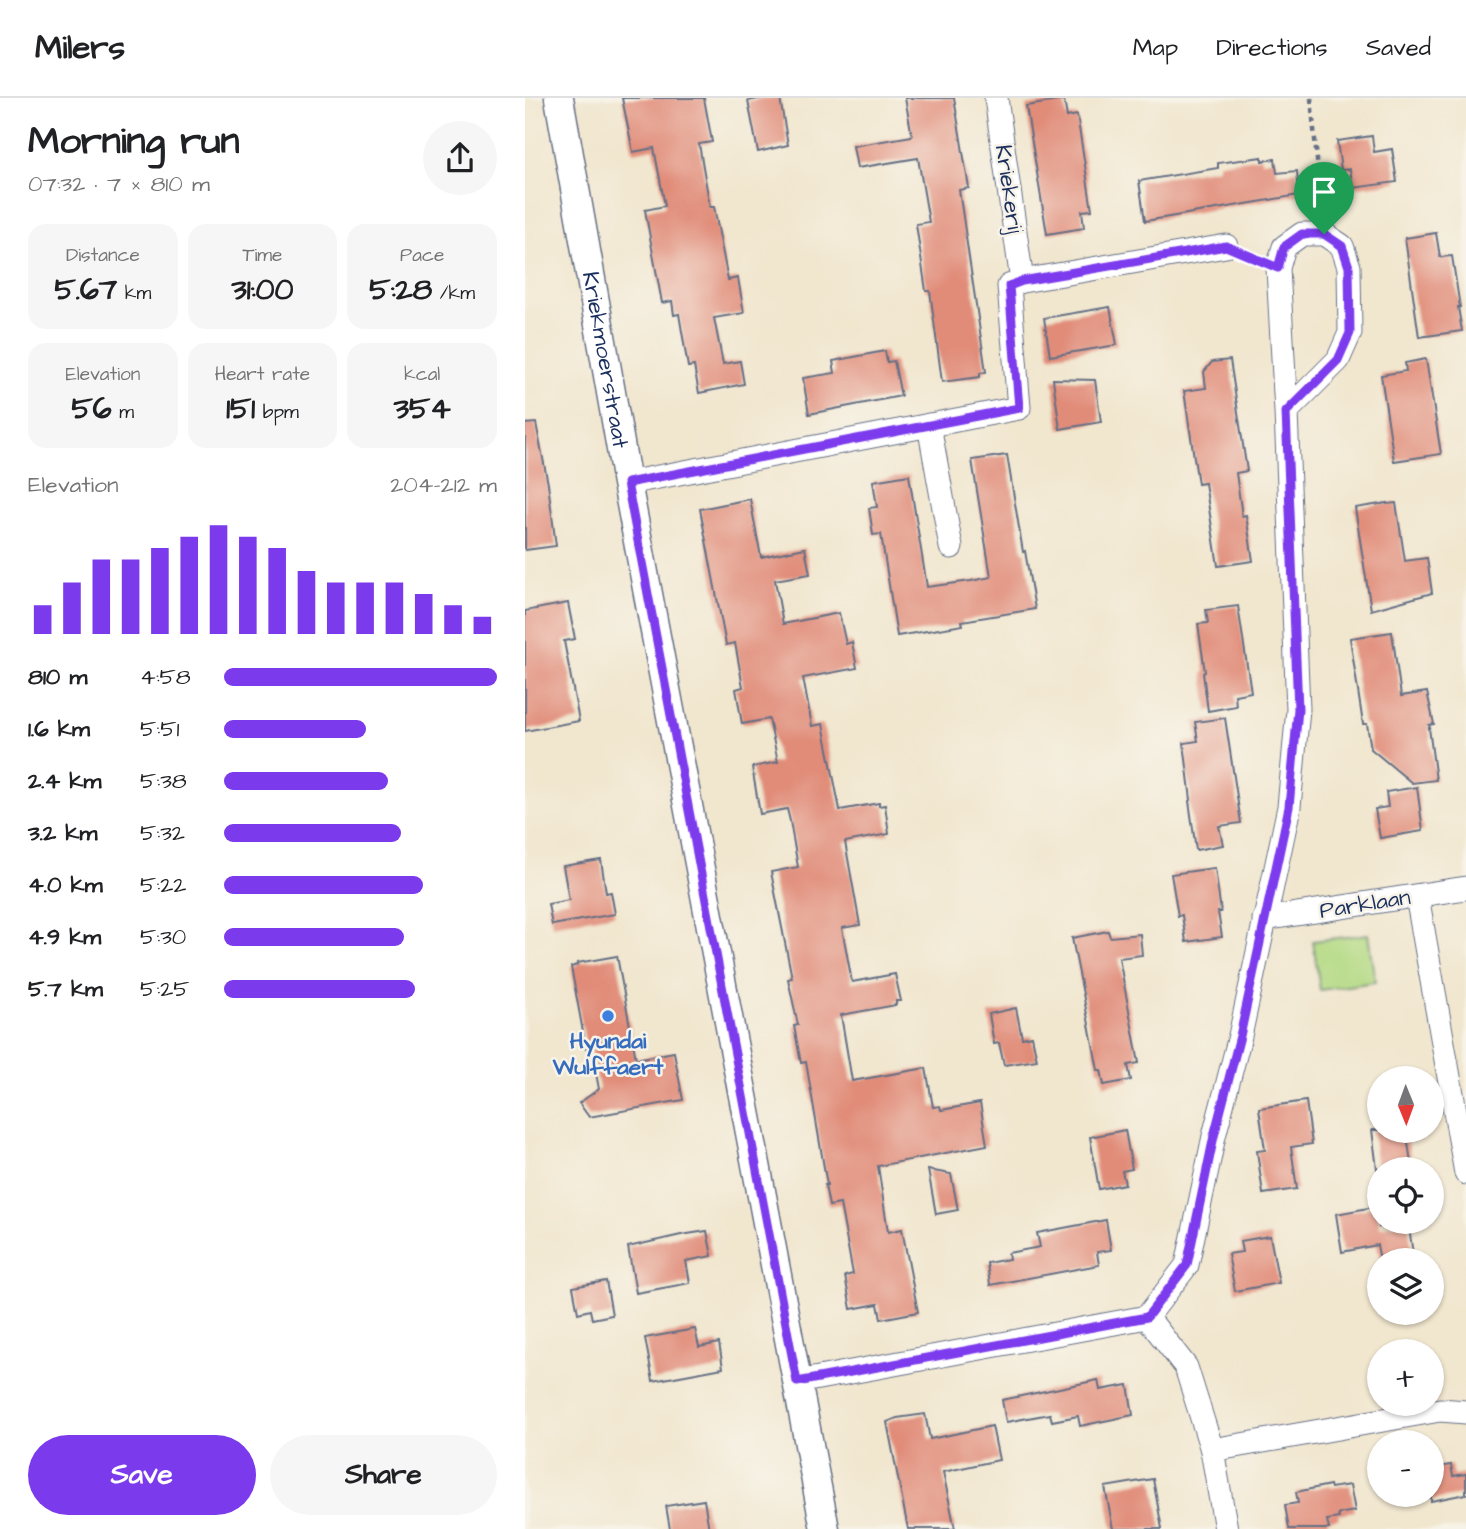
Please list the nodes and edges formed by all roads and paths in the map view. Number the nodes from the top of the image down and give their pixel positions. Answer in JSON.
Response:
{"nodes":[{"id":1,"x":559,"y":98,"type":"edge"},
{"id":2,"x":996,"y":98,"type":"edge"},
{"id":3,"x":1311,"y":98,"type":"edge"},
{"id":4,"x":1324,"y":234,"type":"junction"},
{"id":5,"x":1226,"y":246,"type":"dead end"},
{"id":6,"x":1022,"y":281,"type":"junction"},
{"id":7,"x":1286,"y":412,"type":"junction"},
{"id":8,"x":929,"y":425,"type":"junction"},
{"id":9,"x":627,"y":483,"type":"junction"},
{"id":10,"x":951,"y":547,"type":"dead end"},
{"id":11,"x":1466,"y":888,"type":"edge"},
{"id":12,"x":1417,"y":896,"type":"junction"},
{"id":13,"x":1263,"y":919,"type":"junction"},
{"id":14,"x":1466,"y":1173,"type":"edge"},
{"id":15,"x":1147,"y":1317,"type":"junction"},
{"id":16,"x":797,"y":1382,"type":"junction"},
{"id":17,"x":1466,"y":1412,"type":"edge"},
{"id":18,"x":1212,"y":1450,"type":"junction"},
{"id":19,"x":825,"y":1529,"type":"edge"},
{"id":20,"x":1226,"y":1529,"type":"edge"}],
"edges":[{"from":1,"to":9,"type":"street","name":"Kriekmoerstraat"},
{"from":2,"to":6,"type":"street","name":"Kriekerij"},
{"from":3,"to":4,"type":"path"},
{"from":4,"to":7,"type":"street"},
{"from":4,"to":7,"type":"street"},
{"from":5,"to":6,"type":"street"},
{"from":6,"to":8,"type":"street"},
{"from":7,"to":13,"type":"street"},
{"from":8,"to":9,"type":"street"},
{"from":8,"to":10,"type":"street"},
{"from":9,"to":16,"type":"street","name":"Kriekmoerstraat"},
{"from":11,"to":12,"type":"street","name":"Parklaan"},
{"from":12,"to":13,"type":"street","name":"Parklaan"},
{"from":12,"to":14,"type":"street"},
{"from":13,"to":15,"type":"street"},
{"from":15,"to":16,"type":"street"},
{"from":15,"to":18,"type":"street"},
{"from":16,"to":19,"type":"street","name":"Kriekmoerstraat"},
{"from":17,"to":18,"type":"street"},
{"from":18,"to":20,"type":"street"}]}
